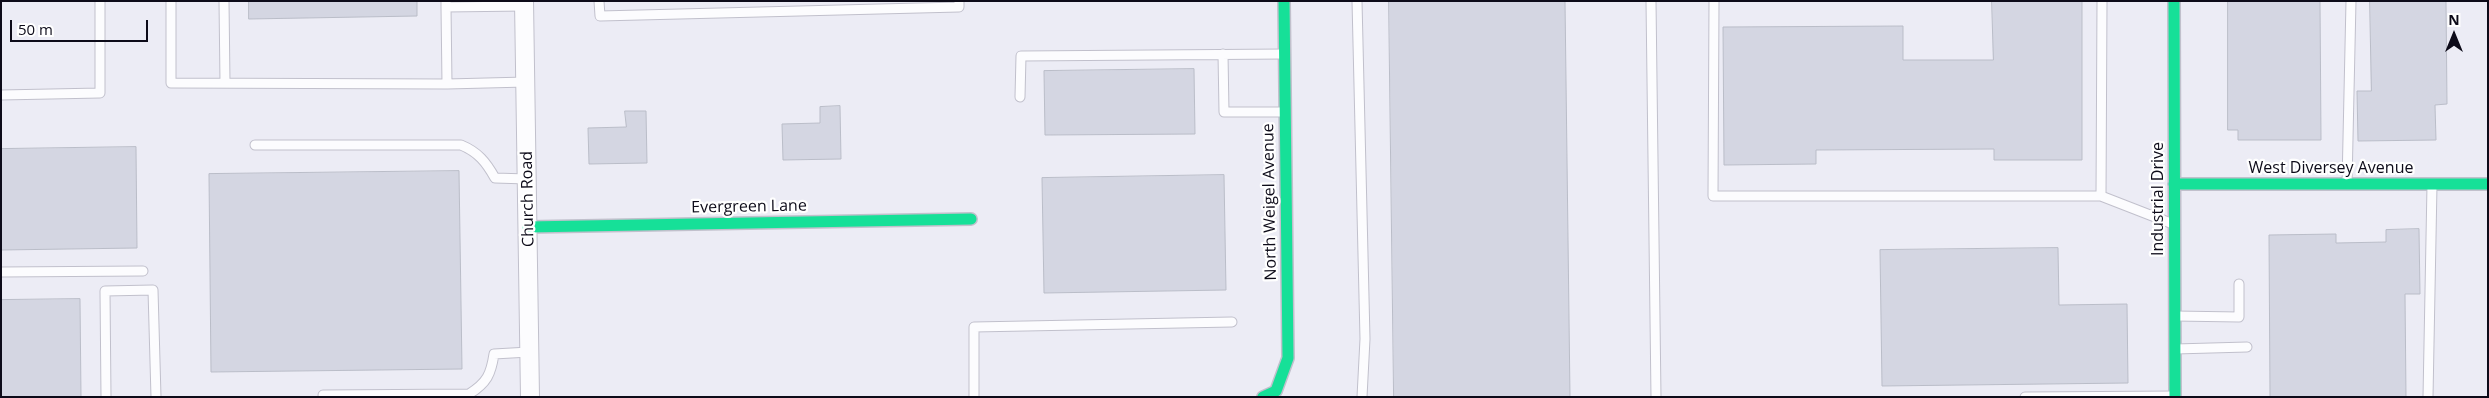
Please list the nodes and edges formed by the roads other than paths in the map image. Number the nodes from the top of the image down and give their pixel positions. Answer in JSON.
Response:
{"nodes":[{"id":1,"x":100,"y":1,"type":"edge"},
{"id":2,"x":170,"y":1,"type":"edge"},
{"id":3,"x":224,"y":1,"type":"edge"},
{"id":4,"x":600,"y":1,"type":"edge"},
{"id":5,"x":959,"y":1,"type":"edge"},
{"id":6,"x":1284,"y":1,"type":"edge"},
{"id":7,"x":1358,"y":1,"type":"edge"},
{"id":8,"x":1651,"y":1,"type":"edge"},
{"id":9,"x":1714,"y":1,"type":"edge"},
{"id":10,"x":2102,"y":1,"type":"edge"},
{"id":11,"x":2174,"y":1,"type":"edge"},
{"id":12,"x":2351,"y":1,"type":"edge"},
{"id":13,"x":446,"y":4,"type":"edge"},
{"id":14,"x":524,"y":4,"type":"edge"},
{"id":15,"x":802,"y":6,"type":"edge"},
{"id":16,"x":1223,"y":54,"type":"junction"},
{"id":17,"x":1285,"y":54,"type":"junction"},
{"id":18,"x":526,"y":82,"type":"junction"},
{"id":19,"x":225,"y":83,"type":"junction"},
{"id":20,"x":448,"y":84,"type":"junction"},
{"id":21,"x":1,"y":95,"type":"edge"},
{"id":22,"x":1020,"y":97,"type":"dead end"},
{"id":23,"x":1285,"y":112,"type":"junction"},
{"id":24,"x":255,"y":146,"type":"dead end"},
{"id":25,"x":527,"y":178,"type":"junction"},
{"id":26,"x":2174,"y":184,"type":"junction"},
{"id":27,"x":2347,"y":184,"type":"junction"},
{"id":28,"x":2432,"y":184,"type":"junction"},
{"id":29,"x":2488,"y":184,"type":"edge"},
{"id":30,"x":2102,"y":196,"type":"junction"},
{"id":31,"x":971,"y":219,"type":"dead end"},
{"id":32,"x":2175,"y":224,"type":"junction"},
{"id":33,"x":528,"y":227,"type":"junction"},
{"id":34,"x":143,"y":270,"type":"dead end"},
{"id":35,"x":1,"y":272,"type":"edge"},
{"id":36,"x":2239,"y":284,"type":"dead end"},
{"id":37,"x":2175,"y":316,"type":"junction"},
{"id":38,"x":1232,"y":322,"type":"dead end"},
{"id":39,"x":2247,"y":347,"type":"dead end"},
{"id":40,"x":2175,"y":350,"type":"junction"},
{"id":41,"x":530,"y":352,"type":"junction"},
{"id":42,"x":1274,"y":394,"type":"edge"},
{"id":43,"x":324,"y":395,"type":"dead end"},
{"id":44,"x":2176,"y":396,"type":"edge"},
{"id":45,"x":106,"y":397,"type":"edge"},
{"id":46,"x":156,"y":397,"type":"edge"},
{"id":47,"x":530,"y":397,"type":"edge"},
{"id":48,"x":974,"y":397,"type":"edge"},
{"id":49,"x":1362,"y":397,"type":"edge"},
{"id":50,"x":1656,"y":397,"type":"edge"},
{"id":51,"x":2025,"y":397,"type":"edge"},
{"id":52,"x":2428,"y":397,"type":"edge"}],
"edges":[{"from":1,"to":21,"type":"lane"},
{"from":2,"to":19,"type":"lane"},
{"from":3,"to":19,"type":"lane"},
{"from":4,"to":15,"type":"lane"},
{"from":5,"to":15,"type":"lane"},
{"from":6,"to":17,"type":"street","name":"North Weigel Avenue"},
{"from":7,"to":49,"type":"lane"},
{"from":8,"to":50,"type":"lane"},
{"from":9,"to":30,"type":"lane"},
{"from":10,"to":30,"type":"lane"},
{"from":11,"to":26,"type":"street","name":"Industrial Drive"},
{"from":12,"to":27,"type":"lane"},
{"from":13,"to":14,"type":"lane"},
{"from":13,"to":20,"type":"lane"},
{"from":14,"to":18,"type":"street","name":"Church Road"},
{"from":16,"to":17,"type":"lane"},
{"from":16,"to":22,"type":"lane"},
{"from":16,"to":23,"type":"lane"},
{"from":17,"to":23,"type":"street","name":"North Weigel Avenue"},
{"from":18,"to":20,"type":"lane"},
{"from":18,"to":25,"type":"street","name":"Church Road"},
{"from":19,"to":20,"type":"lane"},
{"from":23,"to":42,"type":"street","name":"North Weigel Avenue"},
{"from":24,"to":25,"type":"lane"},
{"from":25,"to":33,"type":"street","name":"Church Road"},
{"from":26,"to":27,"type":"street","name":"West Diversey Avenue"},
{"from":26,"to":32,"type":"street","name":"Industrial Drive"},
{"from":27,"to":28,"type":"street","name":"West Diversey Avenue"},
{"from":28,"to":29,"type":"street","name":"West Diversey Avenue"},
{"from":28,"to":52,"type":"lane"},
{"from":30,"to":32,"type":"lane"},
{"from":31,"to":33,"type":"street","name":"Evergreen Lane"},
{"from":32,"to":37,"type":"street","name":"Industrial Drive"},
{"from":33,"to":41,"type":"street","name":"Church Road"},
{"from":34,"to":35,"type":"lane"},
{"from":36,"to":37,"type":"lane"},
{"from":37,"to":40,"type":"street","name":"Industrial Drive"},
{"from":38,"to":48,"type":"lane"},
{"from":39,"to":40,"type":"lane"},
{"from":40,"to":44,"type":"street","name":"Industrial Drive"},
{"from":41,"to":43,"type":"lane"},
{"from":41,"to":47,"type":"street","name":"Church Road"},
{"from":44,"to":51,"type":"lane"},
{"from":45,"to":46,"type":"lane"}]}
